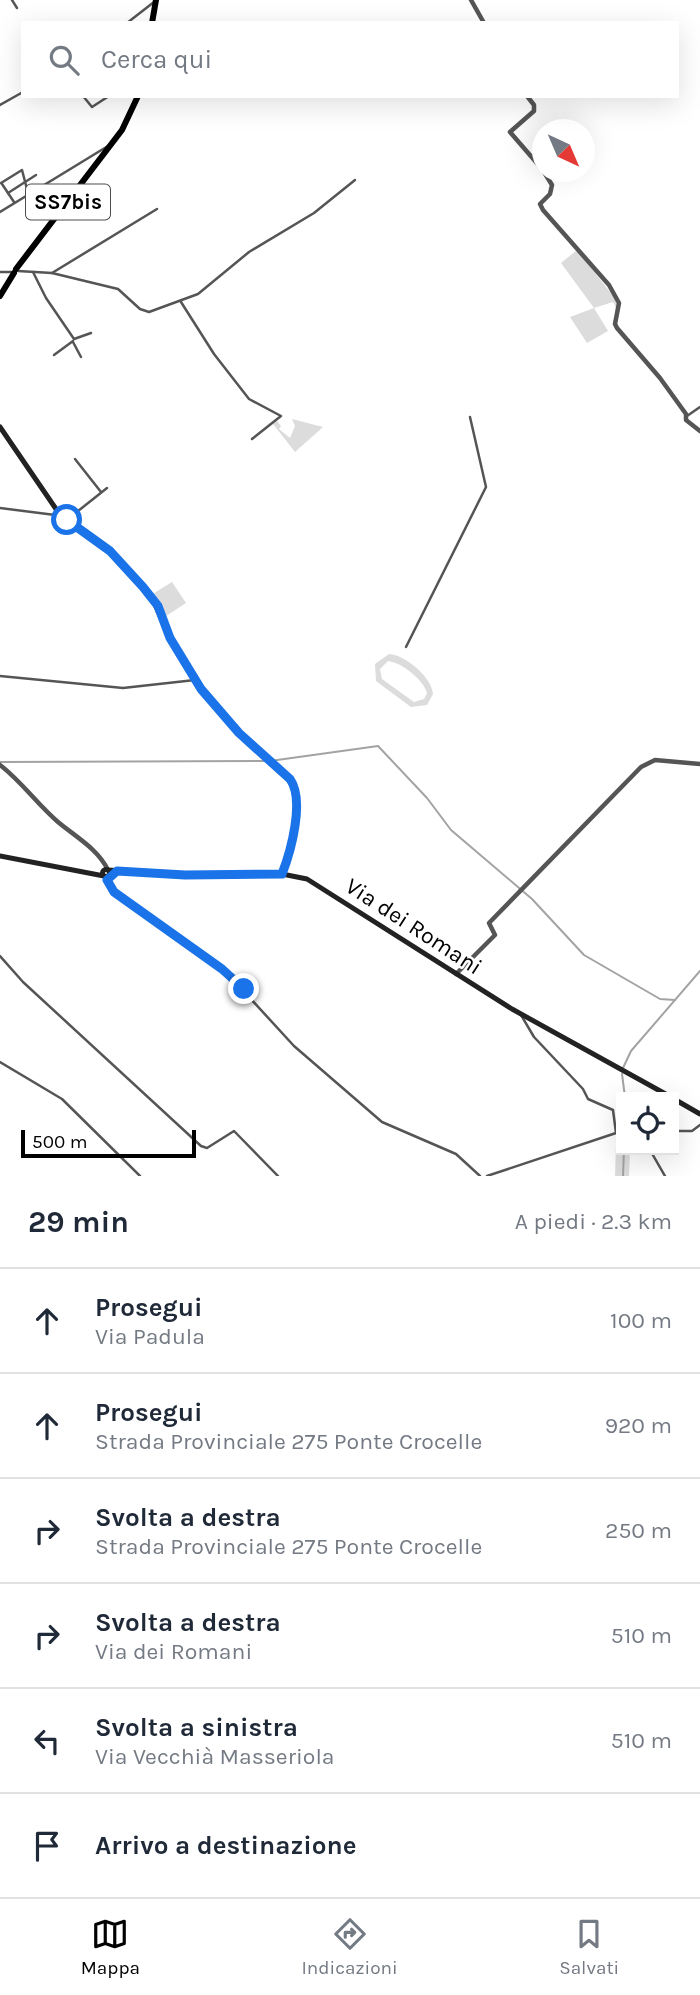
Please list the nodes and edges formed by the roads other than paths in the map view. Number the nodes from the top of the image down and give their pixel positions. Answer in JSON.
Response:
{"nodes":[{"id":1,"x":12,"y":0,"type":"edge"},
{"id":2,"x":471,"y":0,"type":"edge"},
{"id":3,"x":156,"y":1,"type":"edge"},
{"id":4,"x":17,"y":8,"type":"dead end"},
{"id":5,"x":130,"y":21,"type":"edge"},
{"id":6,"x":152,"y":21,"type":"edge"},
{"id":7,"x":484,"y":21,"type":"edge"},
{"id":8,"x":21,"y":93,"type":"edge"},
{"id":9,"x":85,"y":98,"type":"edge"},
{"id":10,"x":106,"y":98,"type":"edge"},
{"id":11,"x":137,"y":98,"type":"edge"},
{"id":12,"x":529,"y":98,"type":"edge"},
{"id":13,"x":0,"y":106,"type":"edge"},
{"id":14,"x":111,"y":145,"type":"junction"},
{"id":15,"x":532,"y":157,"type":"edge"},
{"id":16,"x":36,"y":175,"type":"dead end"},
{"id":17,"x":355,"y":180,"type":"dead end"},
{"id":18,"x":0,"y":182,"type":"edge"},
{"id":19,"x":26,"y":182,"type":"junction"},
{"id":20,"x":550,"y":182,"type":"edge"},
{"id":21,"x":8,"y":193,"type":"junction"},
{"id":22,"x":29,"y":193,"type":"junction"},
{"id":23,"x":14,"y":203,"type":"junction"},
{"id":24,"x":157,"y":209,"type":"dead end"},
{"id":25,"x":0,"y":212,"type":"edge"},
{"id":26,"x":17,"y":270,"type":"junction"},
{"id":27,"x":0,"y":272,"type":"edge"},
{"id":28,"x":33,"y":272,"type":"junction"},
{"id":29,"x":52,"y":273,"type":"junction"},
{"id":30,"x":0,"y":296,"type":"edge"},
{"id":31,"x":181,"y":301,"type":"junction"},
{"id":32,"x":91,"y":333,"type":"dead end"},
{"id":33,"x":74,"y":340,"type":"junction"},
{"id":34,"x":54,"y":355,"type":"dead end"},
{"id":35,"x":81,"y":357,"type":"dead end"},
{"id":36,"x":700,"y":407,"type":"edge"},
{"id":37,"x":687,"y":416,"type":"junction"},
{"id":38,"x":470,"y":417,"type":"dead end"},
{"id":39,"x":0,"y":428,"type":"edge"},
{"id":40,"x":700,"y":431,"type":"edge"},
{"id":41,"x":252,"y":439,"type":"dead end"},
{"id":42,"x":75,"y":459,"type":"dead end"},
{"id":43,"x":107,"y":488,"type":"dead end"},
{"id":44,"x":101,"y":493,"type":"junction"},
{"id":45,"x":0,"y":508,"type":"edge"},
{"id":46,"x":65,"y":518,"type":"junction"},
{"id":47,"x":406,"y":647,"type":"dead end"},
{"id":48,"x":0,"y":676,"type":"edge"},
{"id":49,"x":195,"y":680,"type":"junction"},
{"id":50,"x":700,"y":764,"type":"edge"},
{"id":51,"x":0,"y":765,"type":"edge"},
{"id":52,"x":0,"y":856,"type":"edge"},
{"id":53,"x":106,"y":873,"type":"junction"},
{"id":54,"x":282,"y":874,"type":"junction"},
{"id":55,"x":0,"y":956,"type":"edge"},
{"id":56,"x":456,"y":974,"type":"junction"},
{"id":57,"x":520,"y":1014,"type":"junction"},
{"id":58,"x":0,"y":1062,"type":"edge"},
{"id":59,"x":661,"y":1092,"type":"edge"},
{"id":60,"x":679,"y":1102,"type":"edge"},
{"id":61,"x":700,"y":1114,"type":"edge"},
{"id":62,"x":700,"y":1125,"type":"edge"},
{"id":63,"x":679,"y":1130,"type":"edge"},
{"id":64,"x":653,"y":1155,"type":"edge"},
{"id":65,"x":139,"y":1176,"type":"edge"},
{"id":66,"x":278,"y":1176,"type":"edge"},
{"id":67,"x":480,"y":1176,"type":"edge"},
{"id":68,"x":486,"y":1176,"type":"edge"},
{"id":69,"x":665,"y":1176,"type":"edge"}],
"edges":[{"from":1,"to":4,"type":"street"},
{"from":2,"to":7,"type":"street"},
{"from":3,"to":5,"type":"street"},
{"from":3,"to":6,"type":"main road"},
{"from":8,"to":13,"type":"street"},
{"from":9,"to":10,"type":"street"},
{"from":11,"to":14,"type":"main road","number":"SS7bis"},
{"from":12,"to":15,"type":"street"},
{"from":14,"to":22,"type":"street"},
{"from":14,"to":26,"type":"main road","number":"SS7bis"},
{"from":16,"to":19,"type":"street"},
{"from":17,"to":31,"type":"street"},
{"from":18,"to":19,"type":"street"},
{"from":18,"to":21,"type":"street"},
{"from":19,"to":21,"type":"street"},
{"from":19,"to":22,"type":"street"},
{"from":20,"to":37,"type":"street"},
{"from":21,"to":23,"type":"street"},
{"from":22,"to":23,"type":"street"},
{"from":23,"to":25,"type":"street"},
{"from":24,"to":29,"type":"street"},
{"from":26,"to":27,"type":"street"},
{"from":26,"to":28,"type":"street"},
{"from":26,"to":30,"type":"main road","number":"SS7bis"},
{"from":28,"to":29,"type":"street"},
{"from":28,"to":33,"type":"street"},
{"from":29,"to":31,"type":"street"},
{"from":31,"to":41,"type":"street"},
{"from":32,"to":33,"type":"street"},
{"from":33,"to":34,"type":"street"},
{"from":33,"to":35,"type":"street"},
{"from":36,"to":37,"type":"street"},
{"from":37,"to":40,"type":"street"},
{"from":38,"to":47,"type":"street"},
{"from":39,"to":46,"type":"main road"},
{"from":42,"to":44,"type":"street"},
{"from":43,"to":44,"type":"street"},
{"from":44,"to":46,"type":"street"},
{"from":45,"to":46,"type":"street"},
{"from":46,"to":49,"type":"main road"},
{"from":48,"to":49,"type":"street"},
{"from":49,"to":54,"type":"main road"},
{"from":50,"to":56,"type":"street"},
{"from":51,"to":53,"type":"street"},
{"from":52,"to":53,"type":"main road","name":"Via dei Romani"},
{"from":53,"to":54,"type":"main road","name":"Via dei Romani"},
{"from":53,"to":67,"type":"street"},
{"from":54,"to":56,"type":"main road","name":"Via dei Romani"},
{"from":55,"to":66,"type":"street"},
{"from":56,"to":57,"type":"main road","name":"Via dei Romani"},
{"from":57,"to":59,"type":"main road","name":"Via dei Romani"},
{"from":57,"to":68,"type":"street"},
{"from":58,"to":65,"type":"street"},
{"from":60,"to":61,"type":"main road","name":"Via dei Romani"},
{"from":62,"to":63,"type":"street"},
{"from":64,"to":69,"type":"street"}]}
